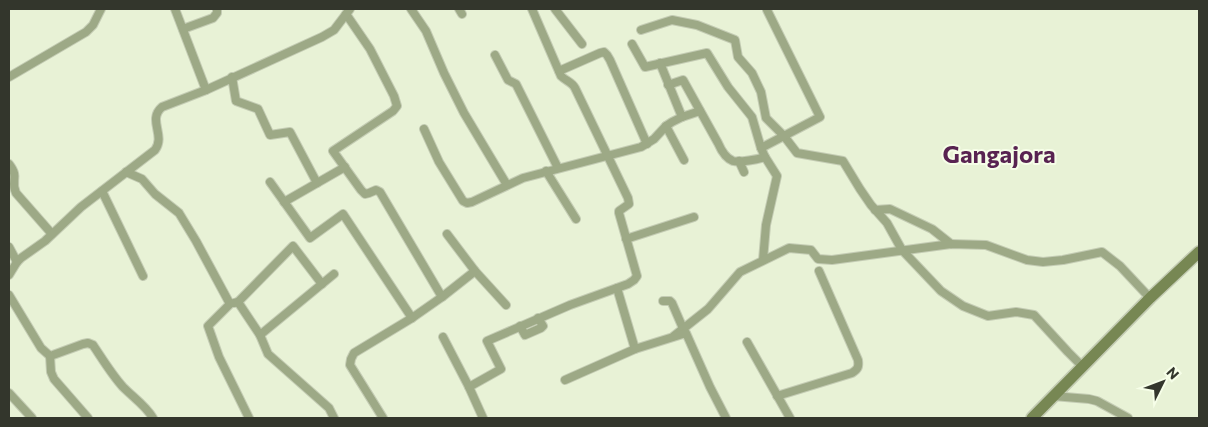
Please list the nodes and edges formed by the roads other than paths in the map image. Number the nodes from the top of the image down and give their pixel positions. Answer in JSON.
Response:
{"nodes":[{"id":1,"x":101,"y":9,"type":"edge"},
{"id":2,"x":175,"y":9,"type":"edge"},
{"id":3,"x":217,"y":9,"type":"edge"},
{"id":4,"x":411,"y":9,"type":"edge"},
{"id":5,"x":532,"y":9,"type":"edge"},
{"id":6,"x":556,"y":9,"type":"edge"},
{"id":7,"x":767,"y":10,"type":"dead end"},
{"id":8,"x":348,"y":12,"type":"edge"},
{"id":9,"x":183,"y":29,"type":"junction"},
{"id":10,"x":641,"y":30,"type":"dead end"},
{"id":11,"x":582,"y":44,"type":"dead end"},
{"id":12,"x":632,"y":44,"type":"dead end"},
{"id":13,"x":495,"y":55,"type":"dead end"},
{"id":14,"x":660,"y":64,"type":"junction"},
{"id":15,"x":559,"y":71,"type":"junction"},
{"id":16,"x":9,"y":77,"type":"edge"},
{"id":17,"x":232,"y":77,"type":"junction"},
{"id":18,"x":668,"y":84,"type":"junction"},
{"id":19,"x":206,"y":90,"type":"junction"},
{"id":20,"x":700,"y":111,"type":"junction"},
{"id":21,"x":682,"y":116,"type":"junction"},
{"id":22,"x":666,"y":126,"type":"junction"},
{"id":23,"x":424,"y":129,"type":"dead end"},
{"id":24,"x":784,"y":136,"type":"junction"},
{"id":25,"x":647,"y":144,"type":"junction"},
{"id":26,"x":761,"y":148,"type":"junction"},
{"id":27,"x":608,"y":155,"type":"junction"},
{"id":28,"x":765,"y":157,"type":"junction"},
{"id":29,"x":684,"y":160,"type":"dead end"},
{"id":30,"x":739,"y":161,"type":"junction"},
{"id":31,"x":9,"y":164,"type":"edge"},
{"id":32,"x":345,"y":167,"type":"junction"},
{"id":33,"x":558,"y":168,"type":"junction"},
{"id":34,"x":546,"y":171,"type":"junction"},
{"id":35,"x":126,"y":172,"type":"junction"},
{"id":36,"x":744,"y":172,"type":"dead end"},
{"id":37,"x":270,"y":182,"type":"dead end"},
{"id":38,"x":318,"y":183,"type":"junction"},
{"id":39,"x":507,"y":185,"type":"junction"},
{"id":40,"x":102,"y":191,"type":"junction"},
{"id":41,"x":284,"y":202,"type":"junction"},
{"id":42,"x":875,"y":210,"type":"junction"},
{"id":43,"x":694,"y":217,"type":"dead end"},
{"id":44,"x":576,"y":219,"type":"dead end"},
{"id":45,"x":52,"y":234,"type":"junction"},
{"id":46,"x":446,"y":234,"type":"dead end"},
{"id":47,"x":626,"y":240,"type":"junction"},
{"id":48,"x":951,"y":244,"type":"junction"},
{"id":49,"x":9,"y":247,"type":"edge"},
{"id":50,"x":902,"y":250,"type":"junction"},
{"id":51,"x":1199,"y":252,"type":"edge"},
{"id":52,"x":764,"y":260,"type":"junction"},
{"id":53,"x":17,"y":262,"type":"junction"},
{"id":54,"x":475,"y":271,"type":"junction"},
{"id":55,"x":819,"y":271,"type":"dead end"},
{"id":56,"x":334,"y":274,"type":"dead end"},
{"id":57,"x":9,"y":275,"type":"edge"},
{"id":58,"x":142,"y":276,"type":"dead end"},
{"id":59,"x":322,"y":284,"type":"junction"},
{"id":60,"x":617,"y":288,"type":"junction"},
{"id":61,"x":9,"y":295,"type":"edge"},
{"id":62,"x":442,"y":297,"type":"junction"},
{"id":63,"x":1150,"y":298,"type":"junction"},
{"id":64,"x":662,"y":301,"type":"dead end"},
{"id":65,"x":238,"y":302,"type":"junction"},
{"id":66,"x":230,"y":304,"type":"junction"},
{"id":67,"x":506,"y":305,"type":"dead end"},
{"id":68,"x":412,"y":318,"type":"junction"},
{"id":69,"x":685,"y":331,"type":"junction"},
{"id":70,"x":260,"y":335,"type":"junction"},
{"id":71,"x":443,"y":337,"type":"dead end"},
{"id":72,"x":747,"y":342,"type":"dead end"},
{"id":73,"x":635,"y":349,"type":"junction"},
{"id":74,"x":50,"y":356,"type":"junction"},
{"id":75,"x":1082,"y":366,"type":"junction"},
{"id":76,"x":565,"y":380,"type":"dead end"},
{"id":77,"x":469,"y":387,"type":"junction"},
{"id":78,"x":9,"y":393,"type":"edge"},
{"id":79,"x":778,"y":396,"type":"junction"},
{"id":80,"x":1053,"y":396,"type":"junction"},
{"id":81,"x":30,"y":417,"type":"edge"},
{"id":82,"x":88,"y":418,"type":"edge"},
{"id":83,"x":154,"y":418,"type":"edge"},
{"id":84,"x":249,"y":418,"type":"edge"},
{"id":85,"x":334,"y":418,"type":"edge"},
{"id":86,"x":383,"y":418,"type":"edge"},
{"id":87,"x":483,"y":418,"type":"edge"},
{"id":88,"x":726,"y":418,"type":"edge"},
{"id":89,"x":790,"y":418,"type":"edge"},
{"id":90,"x":1032,"y":418,"type":"edge"},
{"id":91,"x":1128,"y":418,"type":"edge"}],
"edges":[{"from":1,"to":16,"type":"street"},
{"from":2,"to":9,"type":"street"},
{"from":3,"to":9,"type":"street"},
{"from":4,"to":39,"type":"street"},
{"from":5,"to":15,"type":"street"},
{"from":6,"to":11,"type":"street"},
{"from":7,"to":24,"type":"street"},
{"from":8,"to":17,"type":"street"},
{"from":8,"to":32,"type":"street"},
{"from":9,"to":19,"type":"street"},
{"from":10,"to":24,"type":"street"},
{"from":12,"to":14,"type":"street"},
{"from":13,"to":33,"type":"street"},
{"from":14,"to":18,"type":"street"},
{"from":14,"to":26,"type":"street"},
{"from":15,"to":25,"type":"street"},
{"from":15,"to":27,"type":"street"},
{"from":17,"to":19,"type":"street"},
{"from":17,"to":38,"type":"street"},
{"from":18,"to":20,"type":"street"},
{"from":18,"to":21,"type":"street"},
{"from":19,"to":35,"type":"street"},
{"from":20,"to":21,"type":"street"},
{"from":20,"to":30,"type":"street"},
{"from":21,"to":22,"type":"street"},
{"from":22,"to":25,"type":"street"},
{"from":22,"to":29,"type":"street"},
{"from":23,"to":39,"type":"street"},
{"from":24,"to":26,"type":"street"},
{"from":24,"to":42,"type":"street"},
{"from":25,"to":27,"type":"street"},
{"from":26,"to":28,"type":"street"},
{"from":27,"to":33,"type":"street"},
{"from":27,"to":47,"type":"street"},
{"from":28,"to":30,"type":"street"},
{"from":28,"to":52,"type":"street"},
{"from":30,"to":36,"type":"street"},
{"from":31,"to":45,"type":"street"},
{"from":32,"to":38,"type":"street"},
{"from":32,"to":62,"type":"street"},
{"from":33,"to":34,"type":"street"},
{"from":34,"to":39,"type":"street"},
{"from":34,"to":44,"type":"street"},
{"from":35,"to":40,"type":"street"},
{"from":35,"to":66,"type":"street"},
{"from":37,"to":41,"type":"street"},
{"from":38,"to":41,"type":"street"},
{"from":40,"to":45,"type":"street"},
{"from":40,"to":58,"type":"street"},
{"from":41,"to":68,"type":"street"},
{"from":42,"to":48,"type":"street"},
{"from":42,"to":50,"type":"street"},
{"from":43,"to":47,"type":"street"},
{"from":45,"to":53,"type":"street"},
{"from":46,"to":54,"type":"street"},
{"from":47,"to":60,"type":"street"},
{"from":48,"to":50,"type":"street"},
{"from":48,"to":63,"type":"street"},
{"from":49,"to":53,"type":"street"},
{"from":50,"to":52,"type":"street"},
{"from":50,"to":75,"type":"street"},
{"from":51,"to":63,"type":"main road"},
{"from":52,"to":69,"type":"street"},
{"from":53,"to":57,"type":"street"},
{"from":54,"to":62,"type":"street"},
{"from":54,"to":67,"type":"street"},
{"from":55,"to":79,"type":"street"},
{"from":56,"to":59,"type":"street"},
{"from":59,"to":65,"type":"street"},
{"from":59,"to":70,"type":"street"},
{"from":60,"to":73,"type":"street"},
{"from":60,"to":77,"type":"street"},
{"from":61,"to":74,"type":"street"},
{"from":62,"to":68,"type":"street"},
{"from":63,"to":75,"type":"main road"},
{"from":64,"to":69,"type":"street"},
{"from":65,"to":66,"type":"street"},
{"from":65,"to":70,"type":"street"},
{"from":66,"to":84,"type":"street"},
{"from":68,"to":86,"type":"street"},
{"from":69,"to":73,"type":"street"},
{"from":69,"to":88,"type":"street"},
{"from":70,"to":85,"type":"street"},
{"from":71,"to":77,"type":"street"},
{"from":72,"to":79,"type":"street"},
{"from":73,"to":76,"type":"street"},
{"from":74,"to":82,"type":"street"},
{"from":74,"to":83,"type":"street"},
{"from":75,"to":80,"type":"main road"},
{"from":77,"to":87,"type":"street"},
{"from":78,"to":81,"type":"street"},
{"from":79,"to":89,"type":"street"},
{"from":80,"to":90,"type":"main road"},
{"from":80,"to":91,"type":"street"}]}
